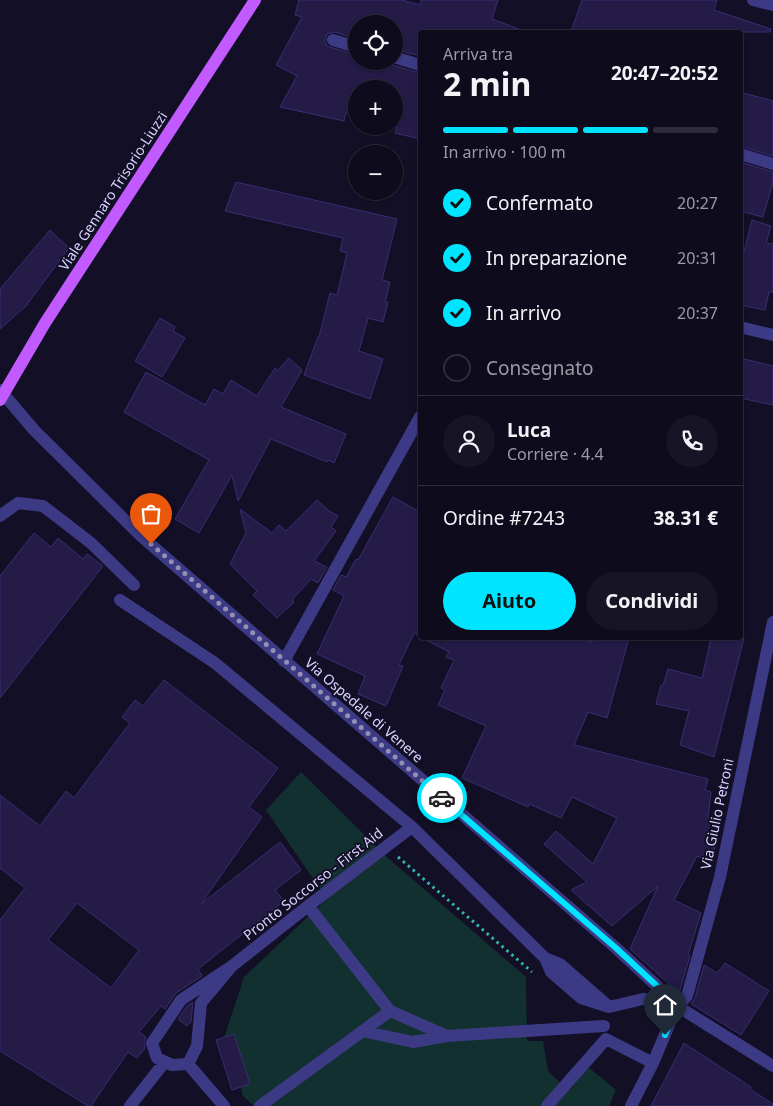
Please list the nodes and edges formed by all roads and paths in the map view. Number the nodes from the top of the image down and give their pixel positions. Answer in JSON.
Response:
{"nodes":[{"id":1,"x":255,"y":0,"type":"edge"},
{"id":2,"x":753,"y":0,"type":"edge"},
{"id":3,"x":773,"y":5,"type":"edge"},
{"id":4,"x":334,"y":40,"type":"dead end"},
{"id":5,"x":348,"y":44,"type":"edge"},
{"id":6,"x":403,"y":60,"type":"edge"},
{"id":7,"x":418,"y":64,"type":"edge"},
{"id":8,"x":743,"y":155,"type":"edge"},
{"id":9,"x":773,"y":164,"type":"edge"},
{"id":10,"x":743,"y":328,"type":"edge"},
{"id":11,"x":773,"y":335,"type":"edge"},
{"id":12,"x":1,"y":395,"type":"edge"},
{"id":13,"x":418,"y":422,"type":"edge"},
{"id":14,"x":0,"y":516,"type":"edge"},
{"id":15,"x":134,"y":585,"type":"dead end"},
{"id":16,"x":120,"y":600,"type":"dead end"},
{"id":17,"x":773,"y":622,"type":"edge"},
{"id":18,"x":284,"y":661,"type":"junction"},
{"id":19,"x":412,"y":827,"type":"junction"},
{"id":20,"x":385,"y":847,"type":"junction"},
{"id":21,"x":308,"y":906,"type":"junction"},
{"id":22,"x":232,"y":966,"type":"junction"},
{"id":23,"x":535,"y":974,"type":"dead end"},
{"id":24,"x":609,"y":1006,"type":"junction"},
{"id":25,"x":677,"y":1006,"type":"junction"},
{"id":26,"x":390,"y":1011,"type":"junction"},
{"id":27,"x":604,"y":1026,"type":"junction"},
{"id":28,"x":362,"y":1031,"type":"junction"},
{"id":29,"x":447,"y":1036,"type":"junction"},
{"id":30,"x":606,"y":1039,"type":"junction"},
{"id":31,"x":164,"y":1063,"type":"junction"},
{"id":32,"x":654,"y":1063,"type":"junction"},
{"id":33,"x":188,"y":1064,"type":"junction"},
{"id":34,"x":773,"y":1066,"type":"edge"},
{"id":35,"x":130,"y":1106,"type":"edge"},
{"id":36,"x":224,"y":1106,"type":"edge"},
{"id":37,"x":260,"y":1106,"type":"edge"},
{"id":38,"x":548,"y":1106,"type":"edge"},
{"id":39,"x":631,"y":1106,"type":"edge"}],
"edges":[{"from":1,"to":12,"type":"main road","name":"Viale Gennaro Trisorio-Liuzzi"},
{"from":2,"to":3,"type":"street"},
{"from":4,"to":5,"type":"street"},
{"from":6,"to":7,"type":"street"},
{"from":8,"to":9,"type":"street"},
{"from":10,"to":11,"type":"street"},
{"from":12,"to":18,"type":"street","name":"Via Ospedale di Venere"},
{"from":13,"to":18,"type":"street"},
{"from":14,"to":15,"type":"street"},
{"from":16,"to":19,"type":"street"},
{"from":17,"to":25,"type":"street","name":"Via Giulio Petroni"},
{"from":18,"to":25,"type":"street","name":"Via Ospedale di Venere"},
{"from":19,"to":20,"type":"street","name":"Pronto Soccorso - First Aid"},
{"from":19,"to":24,"type":"street"},
{"from":20,"to":21,"type":"street","name":"Pronto Soccorso - First Aid"},
{"from":20,"to":23,"type":"path"},
{"from":21,"to":22,"type":"street","name":"Pronto Soccorso - First Aid"},
{"from":21,"to":26,"type":"street"},
{"from":22,"to":31,"type":"street"},
{"from":22,"to":33,"type":"street"},
{"from":24,"to":25,"type":"street"},
{"from":24,"to":27,"type":"street"},
{"from":25,"to":32,"type":"street","name":"Via Giulio Petroni"},
{"from":25,"to":34,"type":"street","name":"Via Ospedale di Venere"},
{"from":26,"to":28,"type":"street"},
{"from":26,"to":29,"type":"street"},
{"from":27,"to":29,"type":"street"},
{"from":27,"to":30,"type":"street"},
{"from":28,"to":29,"type":"street"},
{"from":28,"to":37,"type":"street"},
{"from":30,"to":32,"type":"street"},
{"from":30,"to":38,"type":"street"},
{"from":31,"to":33,"type":"street"},
{"from":31,"to":35,"type":"street"},
{"from":32,"to":39,"type":"street","name":"Via Giulio Petroni"},
{"from":33,"to":36,"type":"street"}]}
